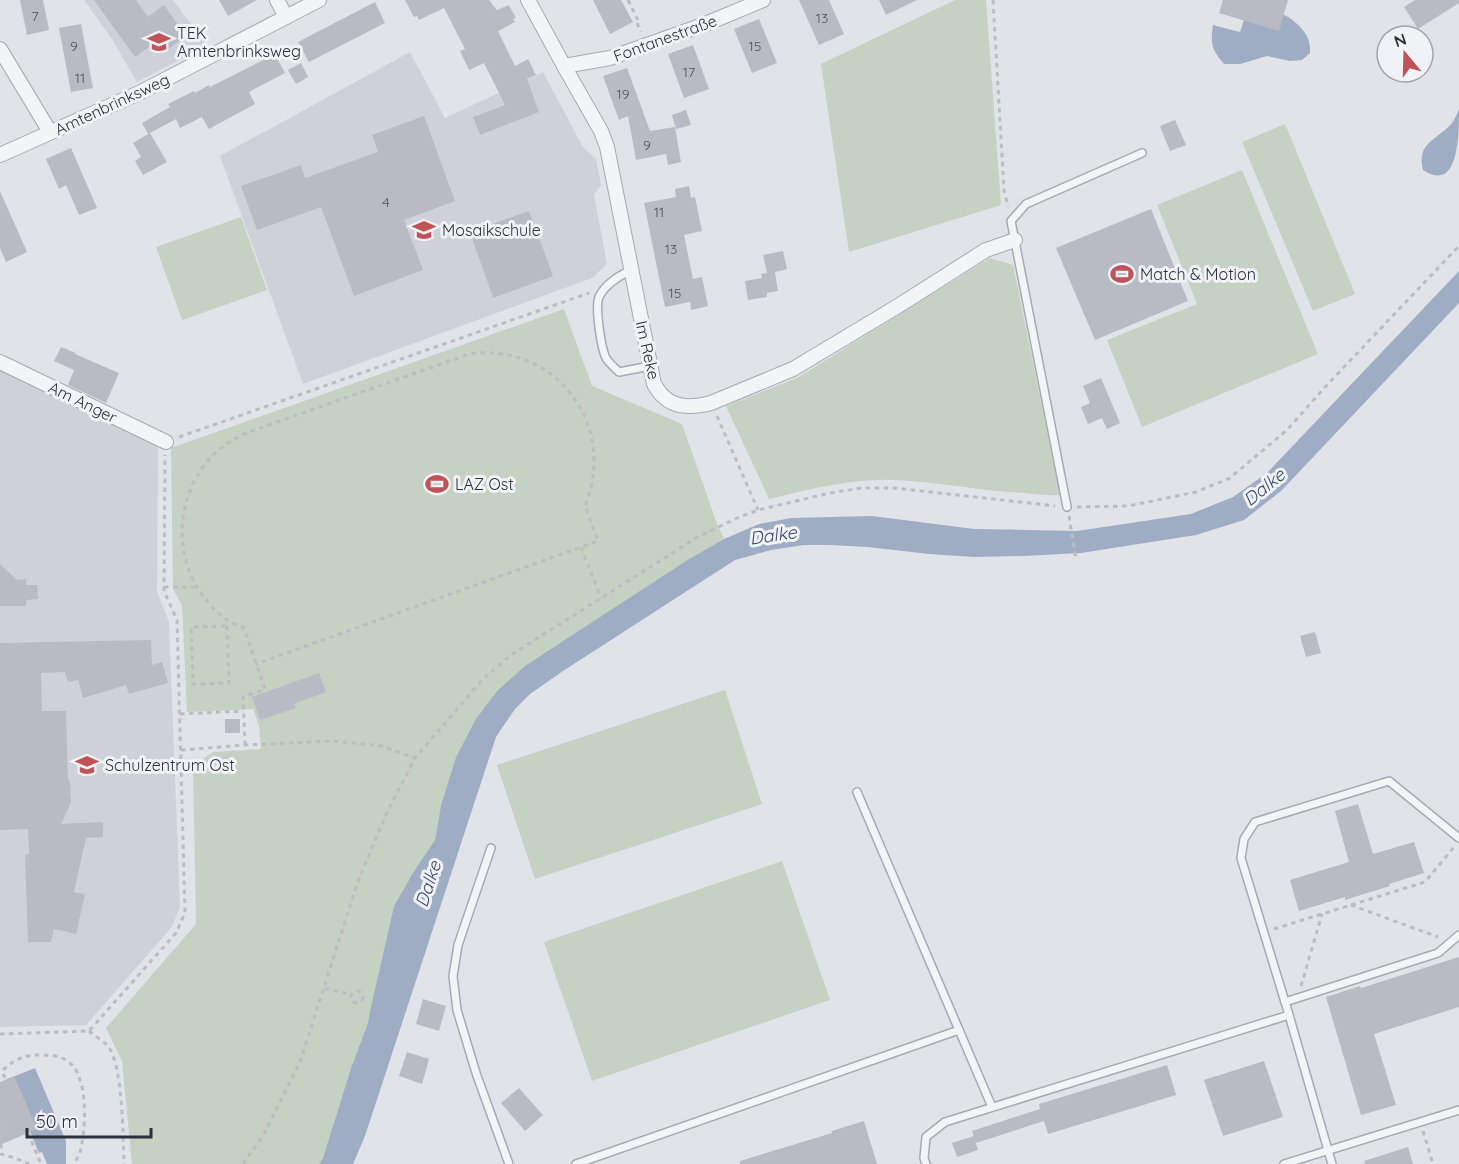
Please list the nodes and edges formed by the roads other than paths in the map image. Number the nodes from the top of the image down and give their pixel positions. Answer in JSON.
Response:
{"nodes":[{"id":1,"x":277,"y":0,"type":"edge"},
{"id":2,"x":319,"y":0,"type":"edge"},
{"id":3,"x":528,"y":0,"type":"edge"},
{"id":4,"x":763,"y":0,"type":"edge"},
{"id":5,"x":286,"y":17,"type":"junction"},
{"id":6,"x":0,"y":50,"type":"edge"},
{"id":7,"x":564,"y":66,"type":"junction"},
{"id":8,"x":50,"y":132,"type":"junction"},
{"id":9,"x":1142,"y":153,"type":"dead end"},
{"id":10,"x":0,"y":155,"type":"edge"},
{"id":11,"x":1015,"y":240,"type":"junction"},
{"id":12,"x":631,"y":270,"type":"junction"},
{"id":13,"x":0,"y":362,"type":"edge"},
{"id":14,"x":650,"y":366,"type":"junction"},
{"id":15,"x":166,"y":442,"type":"road end"},
{"id":16,"x":1067,"y":507,"type":"road end"},
{"id":17,"x":857,"y":792,"type":"dead end"},
{"id":18,"x":1459,"y":839,"type":"edge"},
{"id":19,"x":491,"y":848,"type":"dead end"},
{"id":20,"x":1459,"y":935,"type":"edge"},
{"id":21,"x":1286,"y":1002,"type":"junction"},
{"id":22,"x":1289,"y":1014,"type":"junction"},
{"id":23,"x":959,"y":1030,"type":"junction"},
{"id":24,"x":992,"y":1107,"type":"junction"},
{"id":25,"x":1459,"y":1110,"type":"edge"},
{"id":26,"x":1328,"y":1151,"type":"junction"},
{"id":27,"x":508,"y":1164,"type":"edge"},
{"id":28,"x":576,"y":1164,"type":"edge"},
{"id":29,"x":926,"y":1164,"type":"edge"},
{"id":30,"x":1284,"y":1164,"type":"edge"},
{"id":31,"x":1332,"y":1164,"type":"edge"}],
"edges":[{"from":1,"to":5,"type":"street"},
{"from":2,"to":5,"type":"street","name":"Amtenbrinksweg"},
{"from":3,"to":7,"type":"street","name":"Im Reke"},
{"from":4,"to":7,"type":"street","name":"Fontanestraße"},
{"from":5,"to":8,"type":"street","name":"Amtenbrinksweg"},
{"from":6,"to":8,"type":"street"},
{"from":7,"to":12,"type":"street","name":"Im Reke"},
{"from":8,"to":10,"type":"street","name":"Amtenbrinksweg"},
{"from":9,"to":11,"type":"lane"},
{"from":11,"to":14,"type":"street","name":"Im Reke"},
{"from":11,"to":16,"type":"lane"},
{"from":12,"to":14,"type":"street","name":"Im Reke"},
{"from":12,"to":14,"type":"lane"},
{"from":13,"to":15,"type":"street","name":"Am Anger"},
{"from":17,"to":23,"type":"lane"},
{"from":18,"to":21,"type":"lane"},
{"from":19,"to":27,"type":"lane"},
{"from":20,"to":21,"type":"lane"},
{"from":21,"to":22,"type":"lane"},
{"from":22,"to":24,"type":"lane"},
{"from":22,"to":26,"type":"lane"},
{"from":23,"to":24,"type":"lane"},
{"from":23,"to":28,"type":"lane"},
{"from":24,"to":29,"type":"lane"},
{"from":25,"to":26,"type":"lane"},
{"from":26,"to":30,"type":"lane"},
{"from":26,"to":31,"type":"lane"}]}
